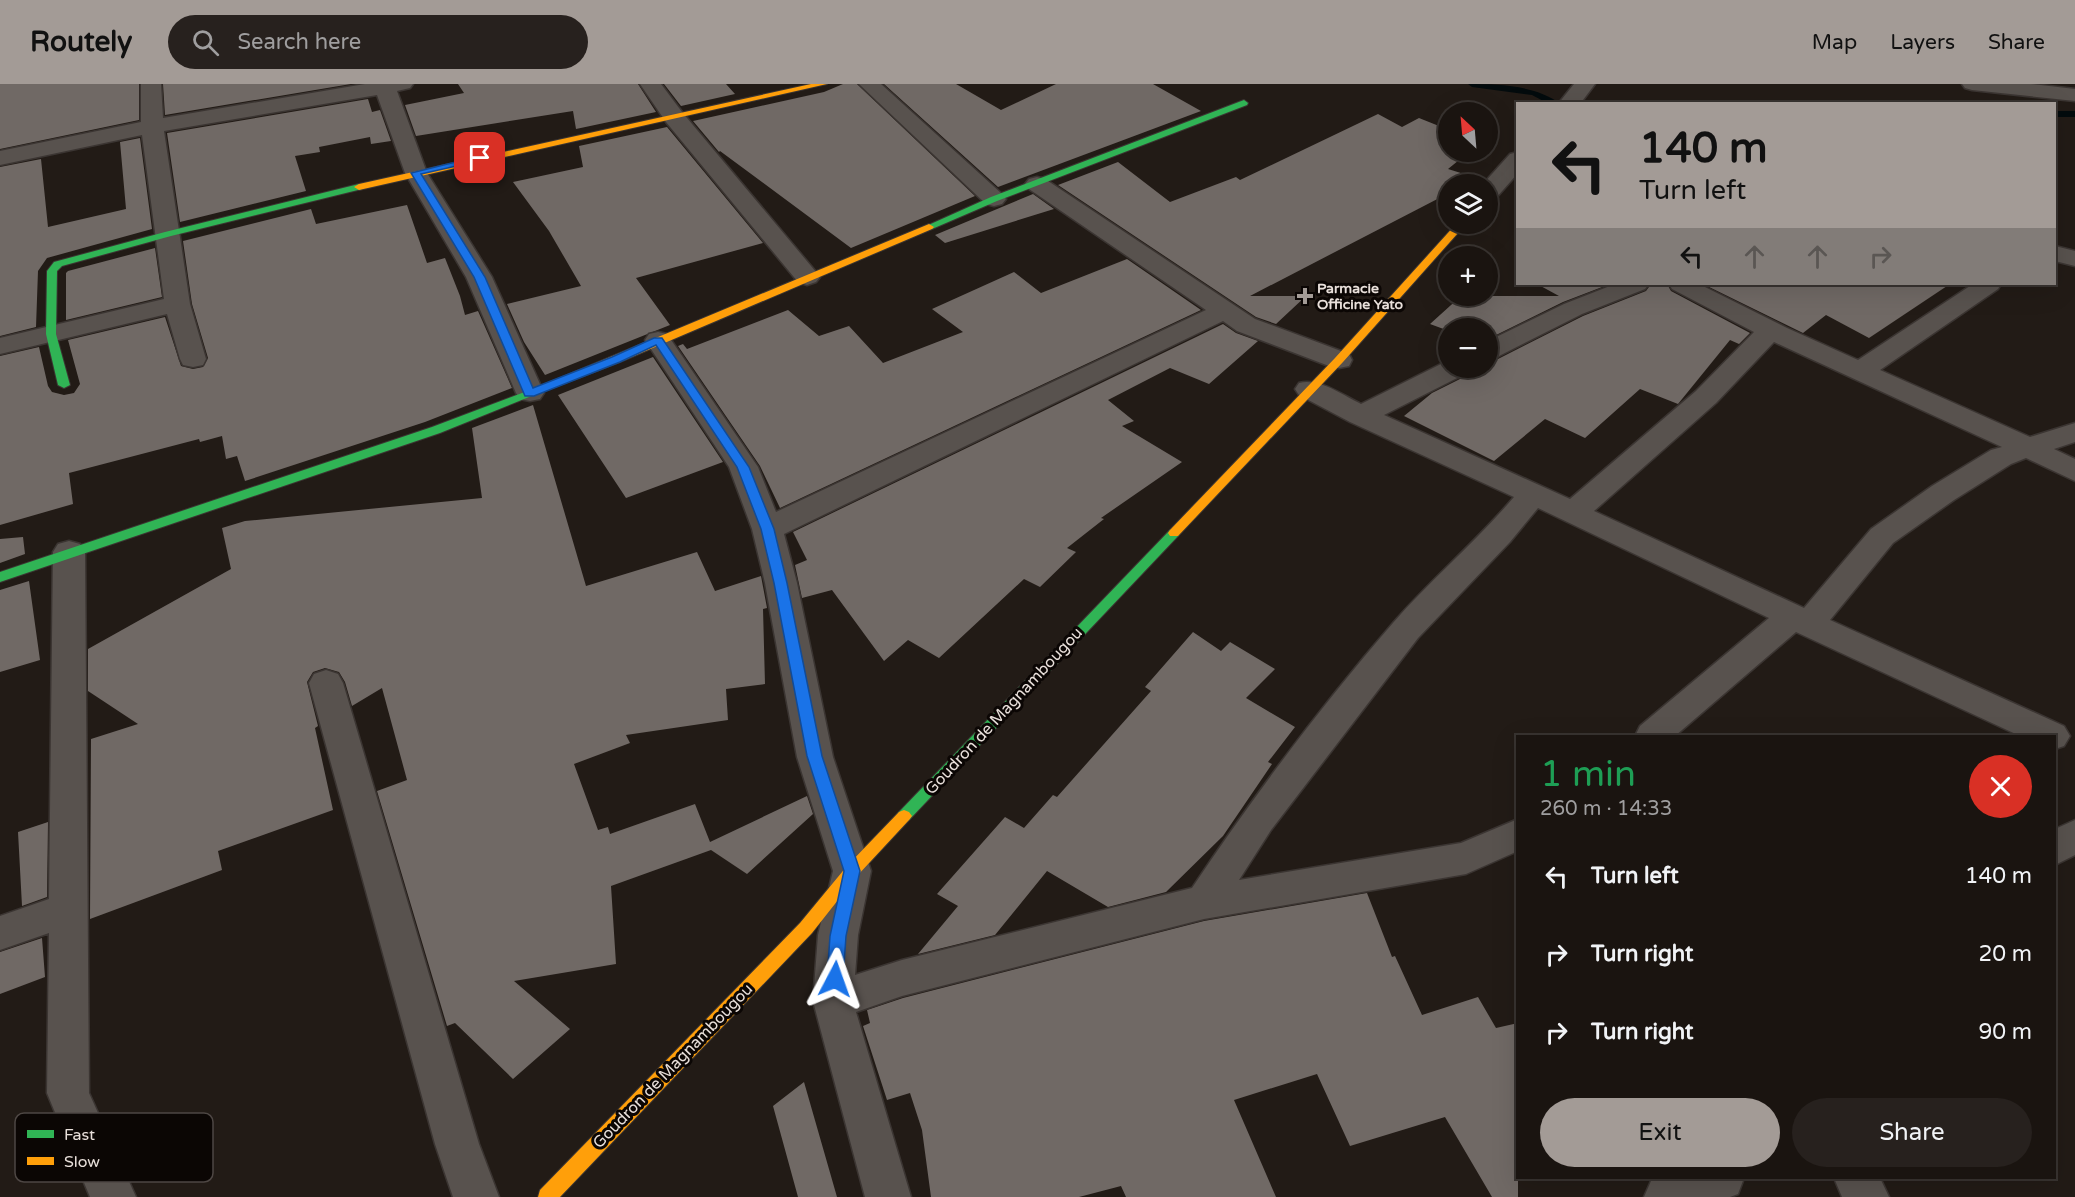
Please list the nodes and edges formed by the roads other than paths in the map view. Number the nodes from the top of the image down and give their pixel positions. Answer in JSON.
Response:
{"nodes":[{"id":1,"x":151,"y":84,"type":"edge"},
{"id":2,"x":650,"y":84,"type":"edge"},
{"id":3,"x":823,"y":84,"type":"edge"},
{"id":4,"x":869,"y":84,"type":"edge"},
{"id":5,"x":1972,"y":84,"type":"edge"},
{"id":6,"x":390,"y":85,"type":"edge"},
{"id":7,"x":2075,"y":95,"type":"edge"},
{"id":8,"x":1244,"y":103,"type":"dead end"},
{"id":9,"x":674,"y":117,"type":"junction"},
{"id":10,"x":152,"y":126,"type":"junction"},
{"id":11,"x":0,"y":158,"type":"edge"},
{"id":12,"x":1516,"y":161,"type":"edge"},
{"id":13,"x":416,"y":173,"type":"junction"},
{"id":14,"x":1498,"y":182,"type":"edge"},
{"id":15,"x":1037,"y":184,"type":"junction"},
{"id":16,"x":994,"y":199,"type":"junction"},
{"id":17,"x":168,"y":234,"type":"junction"},
{"id":18,"x":1452,"y":234,"type":"edge"},
{"id":19,"x":2056,"y":253,"type":"edge"},
{"id":20,"x":2075,"y":259,"type":"edge"},
{"id":21,"x":807,"y":277,"type":"junction"},
{"id":22,"x":1633,"y":285,"type":"edge"},
{"id":23,"x":1683,"y":285,"type":"edge"},
{"id":24,"x":1988,"y":285,"type":"edge"},
{"id":25,"x":177,"y":304,"type":"junction"},
{"id":26,"x":1224,"y":311,"type":"junction"},
{"id":27,"x":1769,"y":331,"type":"junction"},
{"id":28,"x":51,"y":334,"type":"junction"},
{"id":29,"x":658,"y":340,"type":"junction"},
{"id":30,"x":0,"y":346,"type":"edge"},
{"id":31,"x":1498,"y":346,"type":"edge"},
{"id":32,"x":193,"y":359,"type":"dead end"},
{"id":33,"x":1339,"y":360,"type":"junction"},
{"id":34,"x":1859,"y":372,"type":"junction"},
{"id":35,"x":1438,"y":377,"type":"edge"},
{"id":36,"x":64,"y":385,"type":"dead end"},
{"id":37,"x":1309,"y":390,"type":"junction"},
{"id":38,"x":530,"y":393,"type":"junction"},
{"id":39,"x":1360,"y":416,"type":"junction"},
{"id":40,"x":2075,"y":432,"type":"edge"},
{"id":41,"x":2029,"y":447,"type":"junction"},
{"id":42,"x":2075,"y":471,"type":"edge"},
{"id":43,"x":1533,"y":494,"type":"junction"},
{"id":44,"x":1573,"y":513,"type":"junction"},
{"id":45,"x":767,"y":529,"type":"junction"},
{"id":46,"x":69,"y":552,"type":"junction"},
{"id":47,"x":0,"y":577,"type":"edge"},
{"id":48,"x":1800,"y":621,"type":"junction"},
{"id":49,"x":326,"y":683,"type":"dead end"},
{"id":50,"x":1653,"y":735,"type":"edge"},
{"id":51,"x":2063,"y":738,"type":"edge"},
{"id":52,"x":1516,"y":835,"type":"edge"},
{"id":53,"x":2075,"y":835,"type":"edge"},
{"id":54,"x":2056,"y":848,"type":"edge"},
{"id":55,"x":852,"y":871,"type":"junction"},
{"id":56,"x":1204,"y":902,"type":"junction"},
{"id":57,"x":70,"y":909,"type":"junction"},
{"id":58,"x":0,"y":933,"type":"edge"},
{"id":59,"x":833,"y":1001,"type":"junction"},
{"id":60,"x":76,"y":1113,"type":"edge"},
{"id":61,"x":1719,"y":1179,"type":"edge"},
{"id":62,"x":1857,"y":1179,"type":"edge"},
{"id":63,"x":106,"y":1182,"type":"edge"},
{"id":64,"x":112,"y":1197,"type":"edge"},
{"id":65,"x":476,"y":1197,"type":"edge"},
{"id":66,"x":547,"y":1197,"type":"edge"},
{"id":67,"x":888,"y":1197,"type":"edge"},
{"id":68,"x":1668,"y":1197,"type":"edge"},
{"id":69,"x":1866,"y":1197,"type":"edge"}],
"edges":[{"from":1,"to":10,"type":"street"},
{"from":2,"to":9,"type":"street"},
{"from":3,"to":9,"type":"street"},
{"from":4,"to":16,"type":"street"},
{"from":5,"to":7,"type":"street"},
{"from":6,"to":10,"type":"street"},
{"from":6,"to":13,"type":"street"},
{"from":8,"to":15,"type":"street"},
{"from":9,"to":13,"type":"street"},
{"from":9,"to":21,"type":"street"},
{"from":10,"to":11,"type":"street"},
{"from":10,"to":17,"type":"street"},
{"from":12,"to":14,"type":"street"},
{"from":13,"to":17,"type":"street"},
{"from":13,"to":38,"type":"street"},
{"from":15,"to":16,"type":"street"},
{"from":15,"to":26,"type":"street"},
{"from":16,"to":21,"type":"street"},
{"from":17,"to":25,"type":"street"},
{"from":17,"to":28,"type":"street"},
{"from":18,"to":33,"type":"street","name":"Goudron de Magnambougou"},
{"from":19,"to":20,"type":"street"},
{"from":21,"to":29,"type":"street"},
{"from":22,"to":31,"type":"street"},
{"from":23,"to":27,"type":"street"},
{"from":24,"to":34,"type":"street"},
{"from":25,"to":28,"type":"street"},
{"from":25,"to":32,"type":"street"},
{"from":26,"to":33,"type":"street"},
{"from":26,"to":45,"type":"street"},
{"from":27,"to":34,"type":"street"},
{"from":27,"to":44,"type":"street"},
{"from":28,"to":30,"type":"street"},
{"from":28,"to":36,"type":"street"},
{"from":29,"to":38,"type":"street"},
{"from":29,"to":45,"type":"street"},
{"from":33,"to":37,"type":"street","name":"Goudron de Magnambougou"},
{"from":34,"to":41,"type":"street"},
{"from":35,"to":39,"type":"street"},
{"from":37,"to":39,"type":"street"},
{"from":37,"to":55,"type":"street","name":"Goudron de Magnambougou"},
{"from":38,"to":46,"type":"street"},
{"from":39,"to":43,"type":"street"},
{"from":40,"to":41,"type":"street"},
{"from":41,"to":42,"type":"street"},
{"from":41,"to":48,"type":"street"},
{"from":43,"to":44,"type":"street"},
{"from":43,"to":56,"type":"street"},
{"from":44,"to":48,"type":"street"},
{"from":45,"to":55,"type":"street"},
{"from":46,"to":47,"type":"street"},
{"from":46,"to":57,"type":"street"},
{"from":48,"to":50,"type":"street"},
{"from":48,"to":51,"type":"street"},
{"from":49,"to":65,"type":"street"},
{"from":52,"to":56,"type":"street"},
{"from":53,"to":54,"type":"street"},
{"from":55,"to":59,"type":"street"},
{"from":55,"to":66,"type":"street","name":"Goudron de Magnambougou"},
{"from":56,"to":59,"type":"street"},
{"from":57,"to":58,"type":"street"},
{"from":57,"to":60,"type":"street"},
{"from":59,"to":67,"type":"street"},
{"from":61,"to":68,"type":"street"},
{"from":62,"to":69,"type":"street"},
{"from":63,"to":64,"type":"street"}]}
